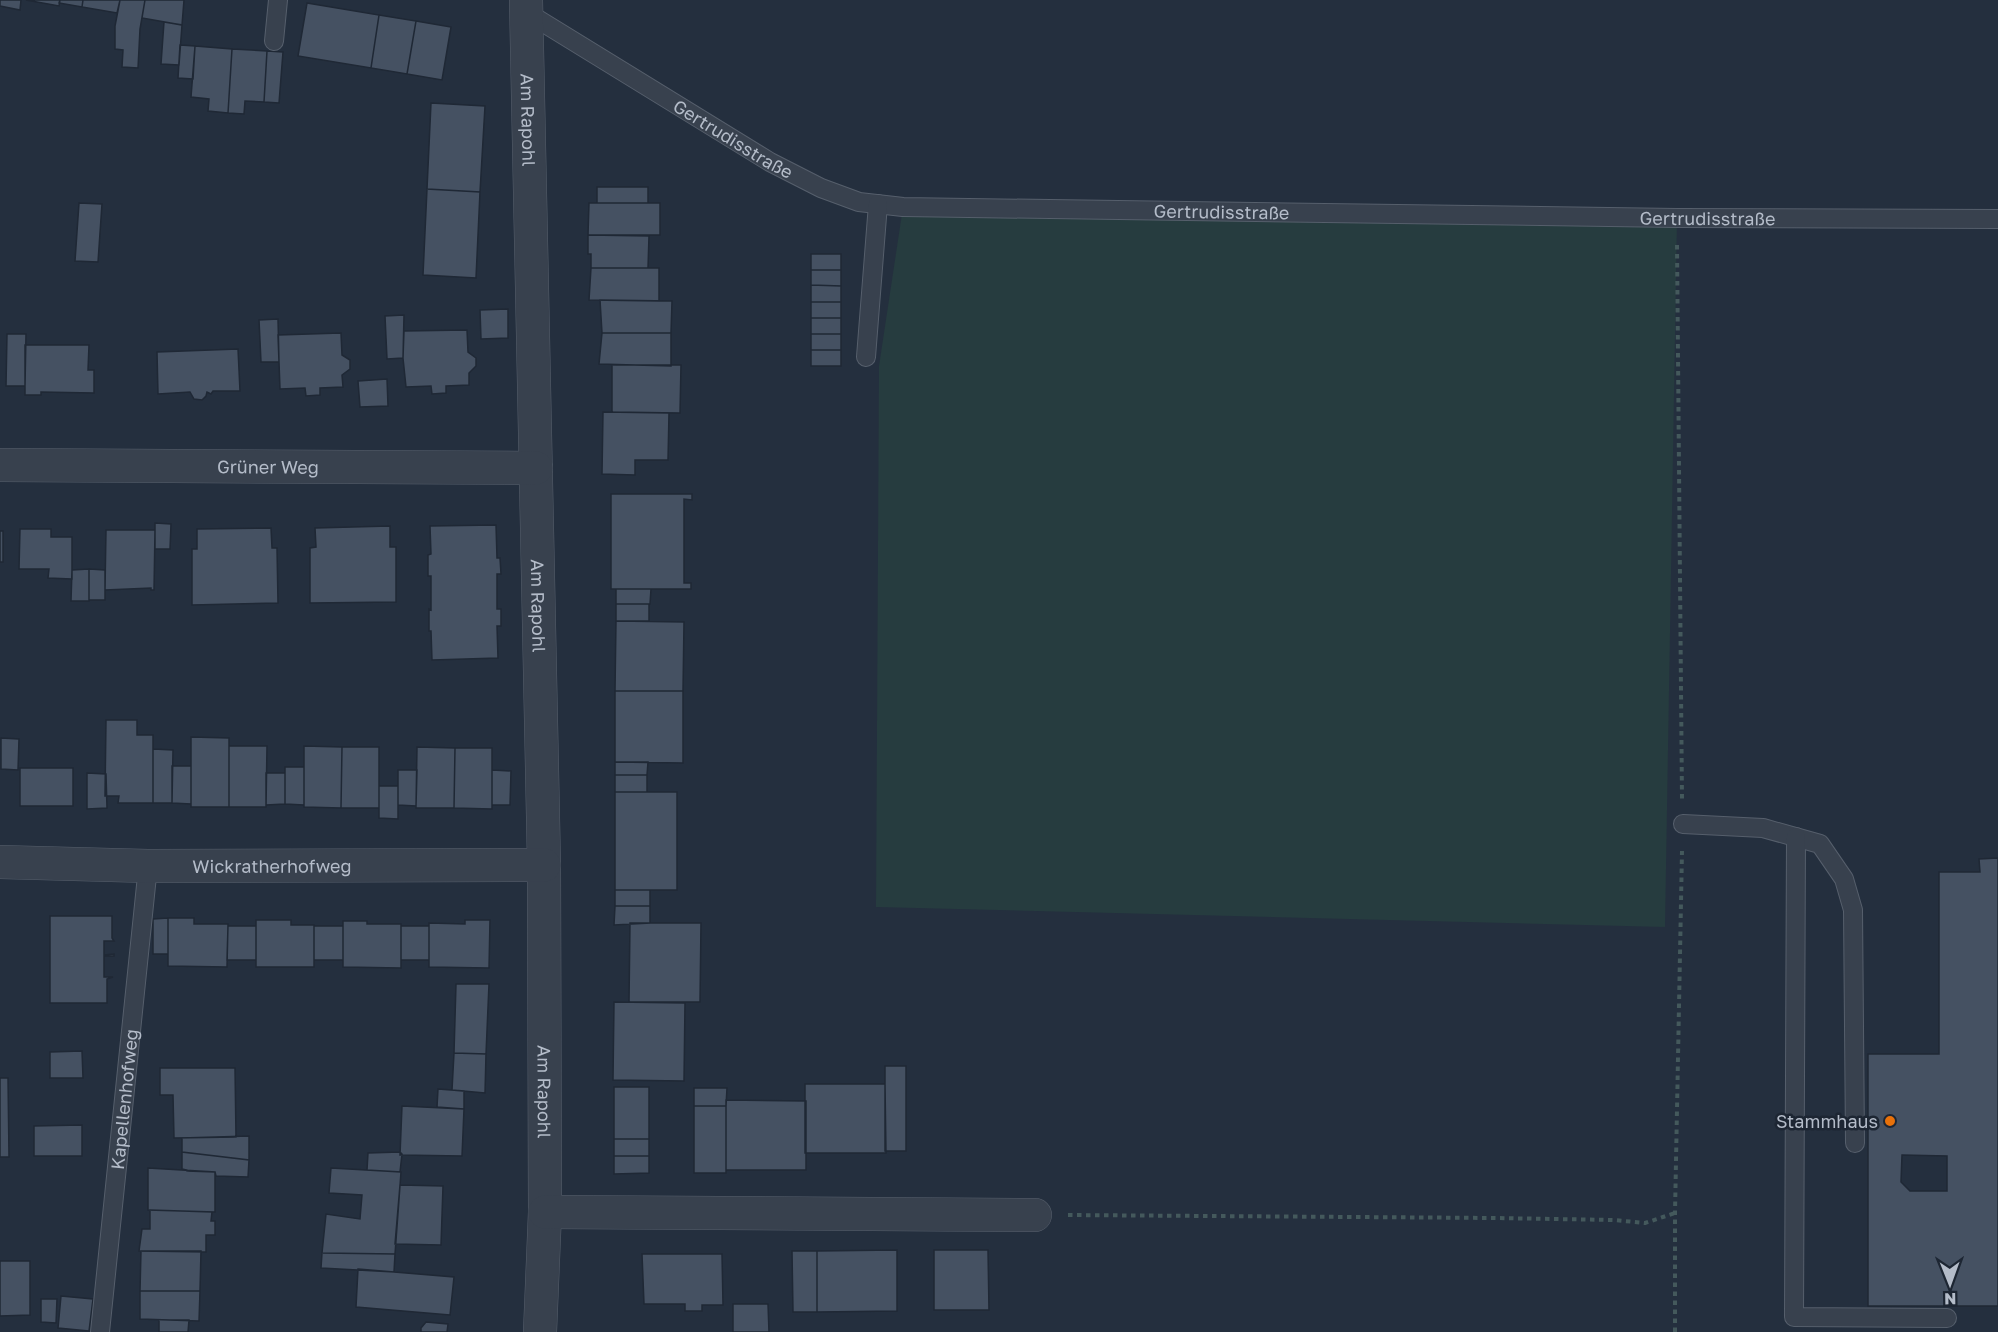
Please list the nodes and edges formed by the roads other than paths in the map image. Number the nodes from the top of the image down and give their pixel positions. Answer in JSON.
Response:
{"nodes":[{"id":1,"x":278,"y":0,"type":"edge"},
{"id":2,"x":517,"y":4,"type":"edge"},
{"id":3,"x":274,"y":41,"type":"dead end"},
{"id":4,"x":878,"y":204,"type":"junction"},
{"id":5,"x":1998,"y":219,"type":"edge"},
{"id":6,"x":866,"y":357,"type":"dead end"},
{"id":7,"x":0,"y":465,"type":"edge"},
{"id":8,"x":536,"y":468,"type":"junction"},
{"id":9,"x":1683,"y":824,"type":"road end"},
{"id":10,"x":1796,"y":837,"type":"junction"},
{"id":11,"x":0,"y":862,"type":"edge"},
{"id":12,"x":544,"y":865,"type":"junction"},
{"id":13,"x":148,"y":866,"type":"junction"},
{"id":14,"x":1854,"y":1143,"type":"dead end"},
{"id":15,"x":545,"y":1212,"type":"junction"},
{"id":16,"x":1035,"y":1215,"type":"road end"},
{"id":17,"x":1947,"y":1318,"type":"dead end"},
{"id":18,"x":100,"y":1332,"type":"edge"},
{"id":19,"x":540,"y":1332,"type":"edge"}],
"edges":[{"from":1,"to":3,"type":"lane"},
{"from":2,"to":4,"type":"lane","name":"Gertrudisstraße"},
{"from":2,"to":8,"type":"street","name":"Am Rapohl"},
{"from":4,"to":5,"type":"lane","name":"Gertrudisstraße"},
{"from":4,"to":6,"type":"lane"},
{"from":7,"to":8,"type":"street","name":"Grüner Weg"},
{"from":8,"to":12,"type":"street","name":"Am Rapohl"},
{"from":9,"to":10,"type":"lane"},
{"from":10,"to":14,"type":"lane"},
{"from":10,"to":17,"type":"lane"},
{"from":11,"to":13,"type":"street","name":"Wickratherhofweg"},
{"from":12,"to":13,"type":"street","name":"Wickratherhofweg"},
{"from":12,"to":15,"type":"street","name":"Am Rapohl"},
{"from":13,"to":18,"type":"lane","name":"Kapellenhofweg"},
{"from":15,"to":16,"type":"street"},
{"from":15,"to":19,"type":"street","name":"Am Rapohl"}]}
